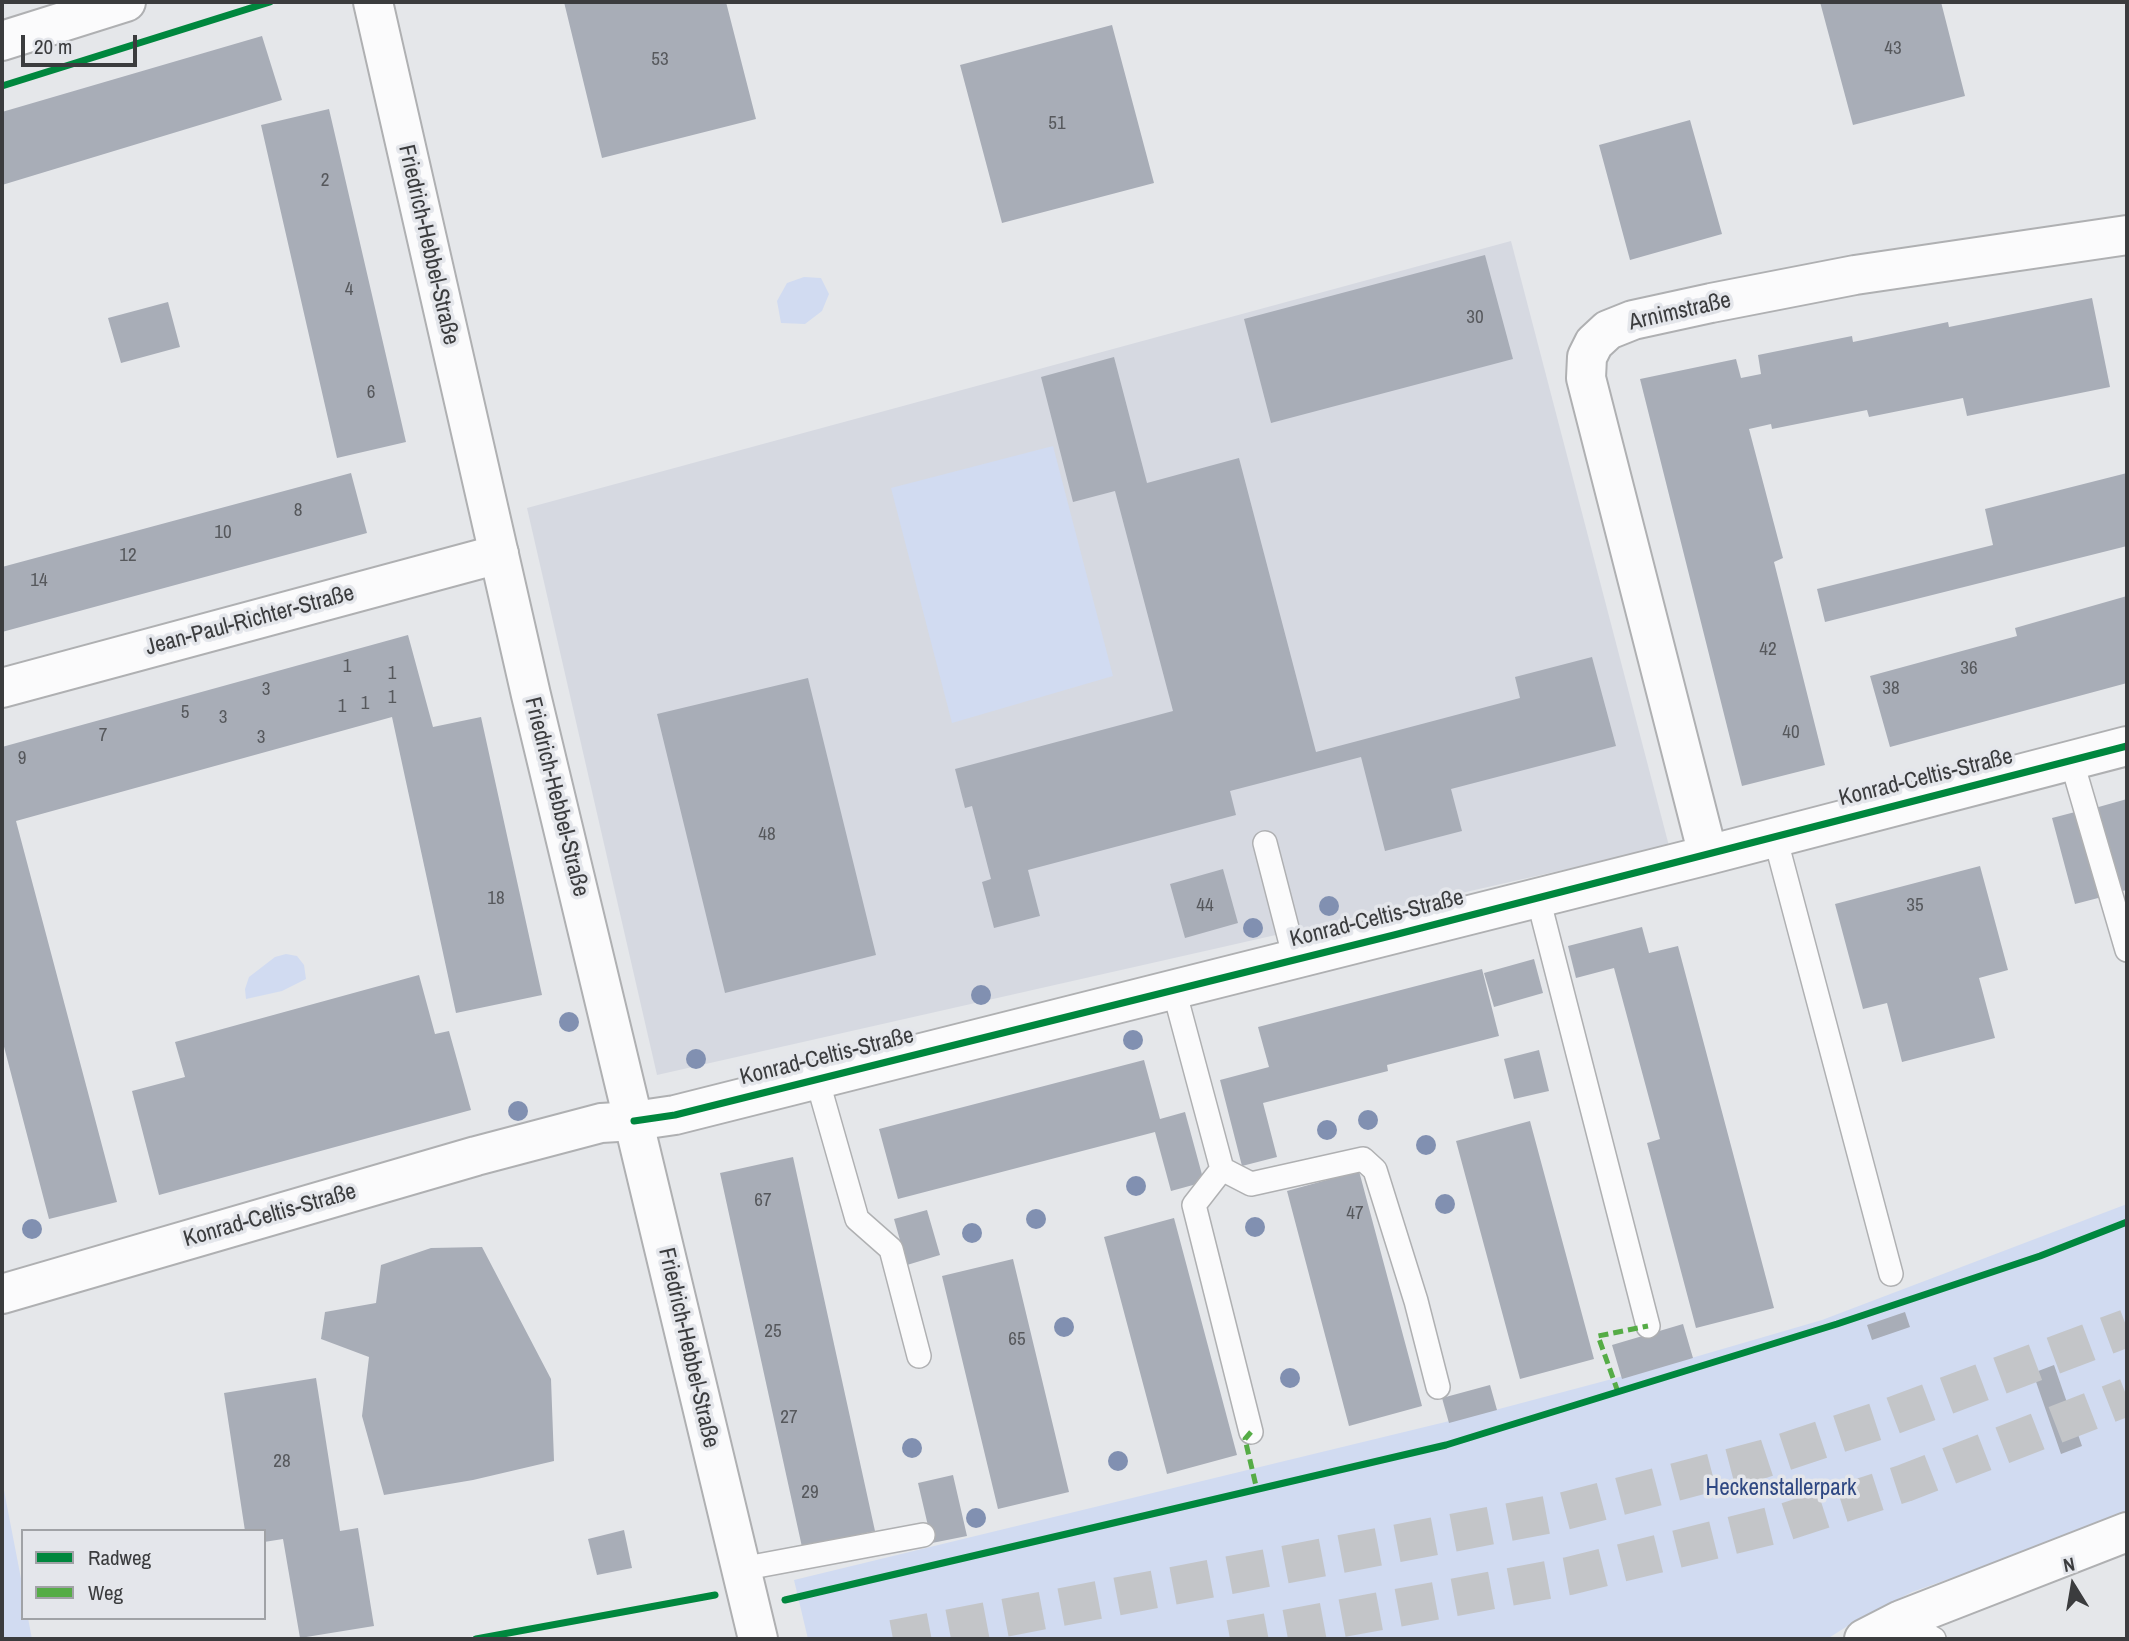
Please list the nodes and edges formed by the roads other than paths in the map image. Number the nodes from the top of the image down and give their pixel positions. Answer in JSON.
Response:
{"nodes":[{"id":1,"x":126,"y":2,"type":"edge"},
{"id":2,"x":373,"y":2,"type":"edge"},
{"id":3,"x":2,"y":41,"type":"edge"},
{"id":4,"x":2127,"y":235,"type":"edge"},
{"id":5,"x":499,"y":554,"type":"junction"},
{"id":6,"x":2,"y":688,"type":"edge"},
{"id":7,"x":2127,"y":746,"type":"edge"},
{"id":8,"x":2071,"y":760,"type":"junction"},
{"id":9,"x":1775,"y":837,"type":"junction"},
{"id":10,"x":1265,"y":843,"type":"dead end"},
{"id":11,"x":1708,"y":855,"type":"junction"},
{"id":12,"x":1538,"y":898,"type":"junction"},
{"id":13,"x":2127,"y":950,"type":"edge"},
{"id":14,"x":1295,"y":959,"type":"junction"},
{"id":15,"x":1174,"y":990,"type":"junction"},
{"id":16,"x":817,"y":1079,"type":"junction"},
{"id":17,"x":634,"y":1121,"type":"junction"},
{"id":18,"x":1222,"y":1169,"type":"junction"},
{"id":19,"x":1891,"y":1274,"type":"dead end"},
{"id":20,"x":2,"y":1294,"type":"edge"},
{"id":21,"x":1648,"y":1325,"type":"dead end"},
{"id":22,"x":919,"y":1356,"type":"dead end"},
{"id":23,"x":1438,"y":1387,"type":"dead end"},
{"id":24,"x":1251,"y":1432,"type":"dead end"},
{"id":25,"x":2127,"y":1532,"type":"edge"},
{"id":26,"x":923,"y":1535,"type":"dead end"},
{"id":27,"x":744,"y":1580,"type":"junction"},
{"id":28,"x":1901,"y":1620,"type":"junction"},
{"id":29,"x":758,"y":1639,"type":"edge"},
{"id":30,"x":1864,"y":1639,"type":"edge"},
{"id":31,"x":1934,"y":1639,"type":"edge"}],
"edges":[{"from":1,"to":3,"type":"street"},
{"from":2,"to":5,"type":"street","name":"Friedrich-Hebbel-Straße"},
{"from":4,"to":11,"type":"street","name":"Arnimstraße"},
{"from":5,"to":6,"type":"street","name":"Jean-Paul-Richter-Straße"},
{"from":5,"to":17,"type":"street","name":"Friedrich-Hebbel-Straße"},
{"from":7,"to":8,"type":"street","name":"Konrad-Celtis-Straße"},
{"from":8,"to":9,"type":"street","name":"Konrad-Celtis-Straße"},
{"from":8,"to":13,"type":"lane"},
{"from":9,"to":11,"type":"street","name":"Konrad-Celtis-Straße"},
{"from":9,"to":19,"type":"lane"},
{"from":10,"to":14,"type":"lane"},
{"from":11,"to":12,"type":"street","name":"Konrad-Celtis-Straße"},
{"from":12,"to":14,"type":"street","name":"Konrad-Celtis-Straße"},
{"from":12,"to":21,"type":"lane"},
{"from":14,"to":15,"type":"street","name":"Konrad-Celtis-Straße"},
{"from":15,"to":16,"type":"street","name":"Konrad-Celtis-Straße"},
{"from":15,"to":18,"type":"lane"},
{"from":16,"to":17,"type":"street","name":"Konrad-Celtis-Straße"},
{"from":16,"to":22,"type":"lane"},
{"from":17,"to":20,"type":"street","name":"Konrad-Celtis-Straße"},
{"from":17,"to":27,"type":"street","name":"Friedrich-Hebbel-Straße"},
{"from":18,"to":23,"type":"lane"},
{"from":18,"to":24,"type":"lane"},
{"from":25,"to":28,"type":"street"},
{"from":26,"to":27,"type":"lane"},
{"from":27,"to":29,"type":"street","name":"Friedrich-Hebbel-Straße"},
{"from":28,"to":30,"type":"street"},
{"from":28,"to":31,"type":"lane"}]}
